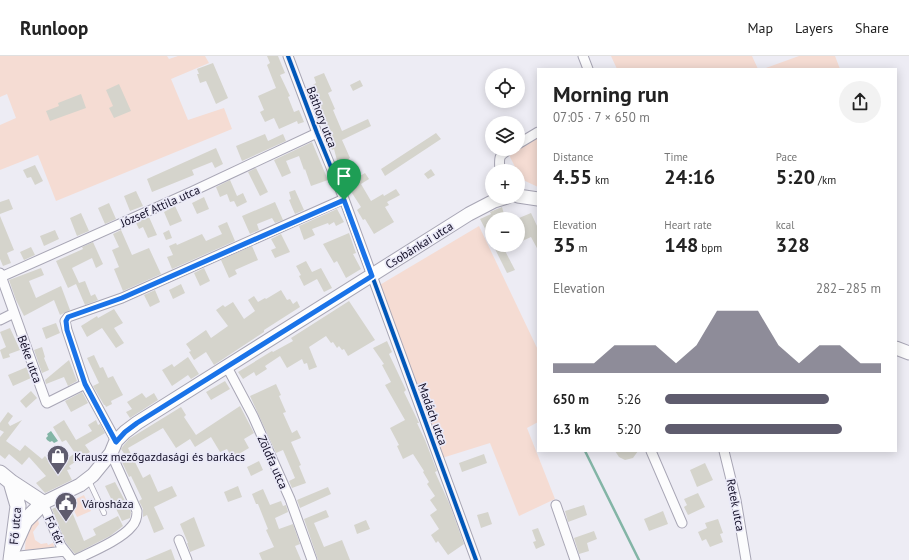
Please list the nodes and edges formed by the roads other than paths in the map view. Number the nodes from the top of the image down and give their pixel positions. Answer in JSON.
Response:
{"nodes":[{"id":1,"x":288,"y":56,"type":"edge"},
{"id":2,"x":583,"y":56,"type":"edge"},
{"id":3,"x":588,"y":68,"type":"edge"},
{"id":4,"x":317,"y":133,"type":"junction"},
{"id":5,"x":537,"y":133,"type":"edge"},
{"id":6,"x":525,"y":140,"type":"edge"},
{"id":7,"x":525,"y":197,"type":"edge"},
{"id":8,"x":537,"y":199,"type":"edge"},
{"id":9,"x":344,"y":200,"type":"junction"},
{"id":10,"x":487,"y":204,"type":"edge"},
{"id":11,"x":1,"y":275,"type":"edge"},
{"id":12,"x":372,"y":276,"type":"junction"},
{"id":13,"x":14,"y":313,"type":"junction"},
{"id":14,"x":0,"y":320,"type":"edge"},
{"id":15,"x":897,"y":348,"type":"edge"},
{"id":16,"x":909,"y":353,"type":"edge"},
{"id":17,"x":227,"y":367,"type":"junction"},
{"id":18,"x":85,"y":384,"type":"junction"},
{"id":19,"x":114,"y":447,"type":"junction"},
{"id":20,"x":651,"y":452,"type":"edge"},
{"id":21,"x":724,"y":452,"type":"edge"},
{"id":22,"x":5,"y":477,"type":"edge"},
{"id":23,"x":88,"y":480,"type":"junction"},
{"id":24,"x":40,"y":503,"type":"junction"},
{"id":25,"x":556,"y":505,"type":"dead end"},
{"id":26,"x":18,"y":506,"type":"junction"},
{"id":27,"x":104,"y":513,"type":"dead end"},
{"id":28,"x":682,"y":523,"type":"dead end"},
{"id":29,"x":179,"y":540,"type":"dead end"},
{"id":30,"x":65,"y":551,"type":"junction"},
{"id":31,"x":12,"y":555,"type":"edge"},
{"id":32,"x":72,"y":560,"type":"edge"},
{"id":33,"x":75,"y":560,"type":"edge"},
{"id":34,"x":187,"y":560,"type":"edge"},
{"id":35,"x":312,"y":560,"type":"edge"},
{"id":36,"x":476,"y":560,"type":"edge"},
{"id":37,"x":575,"y":560,"type":"edge"},
{"id":38,"x":746,"y":560,"type":"edge"}],
"edges":[{"from":1,"to":4,"type":"street","name":"Báthory utca"},
{"from":2,"to":3,"type":"street"},
{"from":4,"to":9,"type":"street","name":"Báthory utca"},
{"from":4,"to":11,"type":"street","name":"József Attila utca"},
{"from":5,"to":6,"type":"street"},
{"from":7,"to":8,"type":"main road"},
{"from":9,"to":12,"type":"street","name":"Báthory utca"},
{"from":9,"to":18,"type":"street"},
{"from":10,"to":12,"type":"main road","name":"Csobánkai utca"},
{"from":11,"to":13,"type":"street","name":"Béke utca"},
{"from":12,"to":17,"type":"main road","name":"Csobánkai utca"},
{"from":12,"to":36,"type":"street","name":"Madách utca"},
{"from":13,"to":14,"type":"street"},
{"from":13,"to":18,"type":"street","name":"Béke utca"},
{"from":15,"to":16,"type":"main road"},
{"from":17,"to":19,"type":"main road","name":"Csobánkai utca"},
{"from":17,"to":35,"type":"street","name":"Zöldfa utca"},
{"from":18,"to":19,"type":"street"},
{"from":19,"to":23,"type":"main road","name":"Csobánkai utca"},
{"from":19,"to":33,"type":"street"},
{"from":20,"to":28,"type":"street"},
{"from":21,"to":38,"type":"street","name":"Retek utca"},
{"from":22,"to":24,"type":"main road"},
{"from":22,"to":26,"type":"main road","name":"Fő utca"},
{"from":23,"to":24,"type":"main road","name":"Csobánkai utca"},
{"from":23,"to":27,"type":"lane"},
{"from":24,"to":26,"type":"main road"},
{"from":24,"to":30,"type":"street","name":"Fő tér"},
{"from":24,"to":31,"type":"main road"},
{"from":25,"to":37,"type":"street"},
{"from":26,"to":31,"type":"main road","name":"Fő utca"},
{"from":29,"to":34,"type":"street"},
{"from":30,"to":31,"type":"street","name":"Fő tér"},
{"from":30,"to":32,"type":"street"}]}
